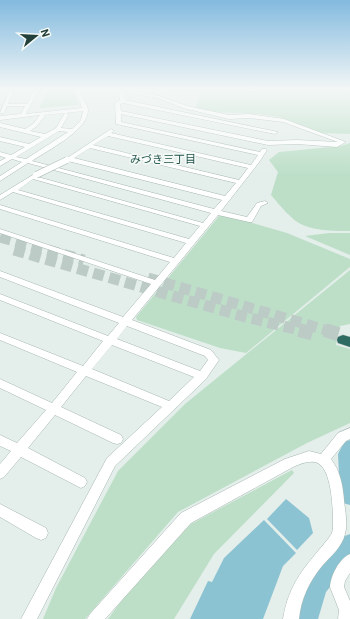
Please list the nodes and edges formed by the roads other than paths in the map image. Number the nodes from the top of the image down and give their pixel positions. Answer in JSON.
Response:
{"nodes":[{"id":1,"x":41,"y":118,"type":"edge"},
{"id":2,"x":64,"y":118,"type":"edge"},
{"id":3,"x":84,"y":118,"type":"edge"},
{"id":4,"x":118,"y":118,"type":"edge"},
{"id":5,"x":131,"y":118,"type":"edge"},
{"id":6,"x":149,"y":118,"type":"edge"},
{"id":7,"x":204,"y":118,"type":"edge"},
{"id":8,"x":266,"y":118,"type":"edge"},
{"id":9,"x":284,"y":121,"type":"junction"},
{"id":10,"x":121,"y":124,"type":"junction"},
{"id":11,"x":0,"y":125,"type":"edge"},
{"id":12,"x":58,"y":129,"type":"junction"},
{"id":13,"x":26,"y":131,"type":"junction"},
{"id":14,"x":73,"y":131,"type":"junction"},
{"id":15,"x":275,"y":132,"type":"junction"},
{"id":16,"x":107,"y":134,"type":"junction"},
{"id":17,"x":46,"y":136,"type":"junction"},
{"id":18,"x":302,"y":136,"type":"junction"},
{"id":19,"x":0,"y":139,"type":"edge"},
{"id":20,"x":268,"y":143,"type":"junction"},
{"id":21,"x":29,"y":146,"type":"junction"},
{"id":22,"x":90,"y":146,"type":"junction"},
{"id":23,"x":0,"y":154,"type":"edge"},
{"id":24,"x":262,"y":154,"type":"junction"},
{"id":25,"x":11,"y":157,"type":"junction"},
{"id":26,"x":69,"y":160,"type":"junction"},
{"id":27,"x":28,"y":162,"type":"junction"},
{"id":28,"x":0,"y":164,"type":"edge"},
{"id":29,"x":252,"y":167,"type":"junction"},
{"id":30,"x":34,"y":176,"type":"junction"},
{"id":31,"x":0,"y":179,"type":"edge"},
{"id":32,"x":240,"y":182,"type":"junction"},
{"id":33,"x":12,"y":190,"type":"junction"},
{"id":34,"x":0,"y":198,"type":"edge"},
{"id":35,"x":227,"y":199,"type":"junction"},
{"id":36,"x":265,"y":203,"type":"dead end"},
{"id":37,"x":0,"y":207,"type":"edge"},
{"id":38,"x":216,"y":212,"type":"junction"},
{"id":39,"x":204,"y":225,"type":"junction"},
{"id":40,"x":0,"y":231,"type":"edge"},
{"id":41,"x":191,"y":242,"type":"junction"},
{"id":42,"x":175,"y":261,"type":"junction"},
{"id":43,"x":0,"y":274,"type":"edge"},
{"id":44,"x":156,"y":283,"type":"junction"},
{"id":45,"x":0,"y":297,"type":"edge"},
{"id":46,"x":126,"y":320,"type":"junction"},
{"id":47,"x":0,"y":336,"type":"edge"},
{"id":48,"x":110,"y":340,"type":"junction"},
{"id":49,"x":84,"y":372,"type":"junction"},
{"id":50,"x":202,"y":376,"type":"junction"},
{"id":51,"x":0,"y":383,"type":"edge"},
{"id":52,"x":170,"y":406,"type":"junction"},
{"id":53,"x":54,"y":408,"type":"junction"},
{"id":54,"x":350,"y":433,"type":"edge"},
{"id":55,"x":117,"y":439,"type":"dead end"},
{"id":56,"x":0,"y":440,"type":"edge"},
{"id":57,"x":19,"y":450,"type":"junction"},
{"id":58,"x":323,"y":460,"type":"junction"},
{"id":59,"x":0,"y":472,"type":"edge"},
{"id":60,"x":81,"y":482,"type":"dead end"},
{"id":61,"x":0,"y":510,"type":"edge"},
{"id":62,"x":41,"y":533,"type":"dead end"},
{"id":63,"x":350,"y":561,"type":"edge"},
{"id":64,"x":29,"y":619,"type":"edge"},
{"id":65,"x":95,"y":619,"type":"edge"},
{"id":66,"x":291,"y":619,"type":"edge"},
{"id":67,"x":346,"y":619,"type":"edge"}],
"edges":[{"from":1,"to":13,"type":"street"},
{"from":2,"to":12,"type":"street"},
{"from":3,"to":14,"type":"street"},
{"from":4,"to":10,"type":"street"},
{"from":5,"to":10,"type":"street"},
{"from":6,"to":20,"type":"street"},
{"from":7,"to":15,"type":"street"},
{"from":8,"to":9,"type":"street"},
{"from":9,"to":15,"type":"street"},
{"from":9,"to":18,"type":"street"},
{"from":10,"to":16,"type":"street"},
{"from":10,"to":24,"type":"street"},
{"from":11,"to":13,"type":"street"},
{"from":12,"to":14,"type":"street"},
{"from":12,"to":17,"type":"street"},
{"from":13,"to":17,"type":"street"},
{"from":14,"to":27,"type":"street"},
{"from":15,"to":20,"type":"street"},
{"from":16,"to":22,"type":"street"},
{"from":16,"to":29,"type":"street"},
{"from":17,"to":21,"type":"street"},
{"from":18,"to":18,"type":"street"},
{"from":18,"to":20,"type":"street"},
{"from":19,"to":21,"type":"street"},
{"from":20,"to":24,"type":"street"},
{"from":21,"to":25,"type":"street"},
{"from":22,"to":26,"type":"street"},
{"from":22,"to":32,"type":"street"},
{"from":23,"to":25,"type":"street"},
{"from":24,"to":29,"type":"street"},
{"from":25,"to":27,"type":"street"},
{"from":25,"to":28,"type":"street"},
{"from":26,"to":30,"type":"street","bridge":true},
{"from":26,"to":35,"type":"street"},
{"from":27,"to":31,"type":"street"},
{"from":27,"to":38,"type":"street"},
{"from":29,"to":32,"type":"street"},
{"from":30,"to":33,"type":"street"},
{"from":30,"to":39,"type":"street"},
{"from":32,"to":35,"type":"street"},
{"from":33,"to":34,"type":"street"},
{"from":33,"to":41,"type":"street"},
{"from":35,"to":38,"type":"street"},
{"from":36,"to":38,"type":"street"},
{"from":37,"to":42,"type":"street"},
{"from":38,"to":39,"type":"street"},
{"from":39,"to":41,"type":"street"},
{"from":40,"to":44,"type":"street"},
{"from":41,"to":42,"type":"street"},
{"from":42,"to":44,"type":"street"},
{"from":43,"to":46,"type":"street"},
{"from":44,"to":46,"type":"street"},
{"from":45,"to":48,"type":"street"},
{"from":46,"to":48,"type":"street"},
{"from":46,"to":50,"type":"street"},
{"from":47,"to":49,"type":"street"},
{"from":48,"to":49,"type":"street"},
{"from":48,"to":50,"type":"street"},
{"from":49,"to":52,"type":"street"},
{"from":49,"to":53,"type":"street"},
{"from":50,"to":52,"type":"street"},
{"from":51,"to":53,"type":"street"},
{"from":52,"to":64,"type":"street"},
{"from":53,"to":55,"type":"street"},
{"from":53,"to":57,"type":"street"},
{"from":54,"to":58,"type":"street"},
{"from":56,"to":57,"type":"street"},
{"from":57,"to":59,"type":"street"},
{"from":57,"to":60,"type":"street"},
{"from":58,"to":65,"type":"street"},
{"from":58,"to":66,"type":"street"},
{"from":61,"to":62,"type":"street"},
{"from":63,"to":67,"type":"street"}]}
